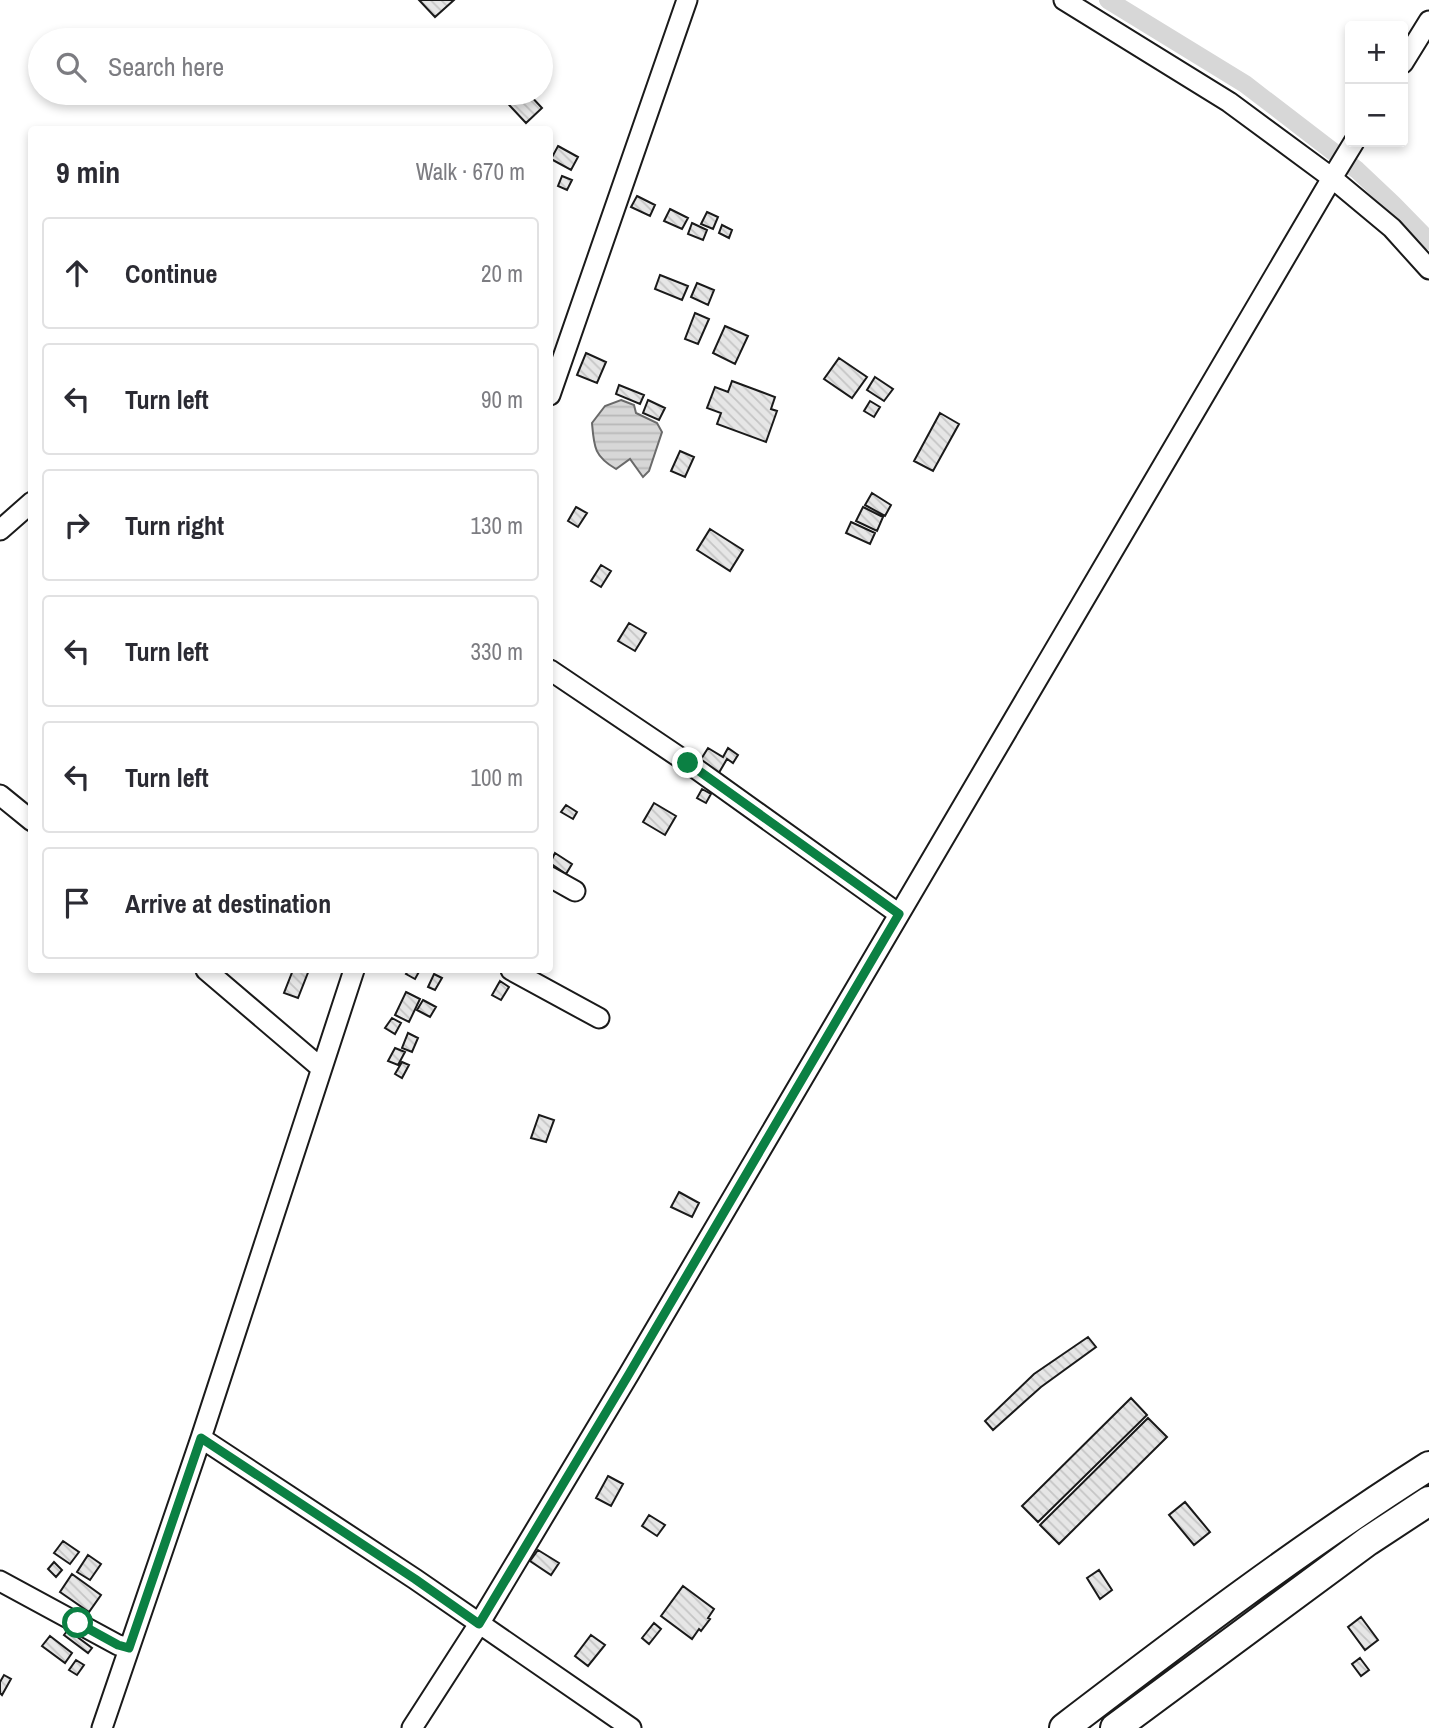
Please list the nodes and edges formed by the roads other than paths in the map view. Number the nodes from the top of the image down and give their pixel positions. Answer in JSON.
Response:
{"nodes":[{"id":1,"x":687,"y":0,"type":"edge"},
{"id":2,"x":1064,"y":0,"type":"edge"},
{"id":3,"x":1429,"y":21,"type":"edge"},
{"id":4,"x":1408,"y":55,"type":"edge"},
{"id":5,"x":1343,"y":160,"type":"edge"},
{"id":6,"x":1429,"y":269,"type":"edge"},
{"id":7,"x":553,"y":387,"type":"edge"},
{"id":8,"x":28,"y":506,"type":"edge"},
{"id":9,"x":0,"y":530,"type":"edge"},
{"id":10,"x":553,"y":672,"type":"edge"},
{"id":11,"x":0,"y":795,"type":"edge"},
{"id":12,"x":28,"y":818,"type":"edge"},
{"id":13,"x":553,"y":879,"type":"edge"},
{"id":14,"x":575,"y":891,"type":"dead end"},
{"id":15,"x":899,"y":914,"type":"junction"},
{"id":16,"x":210,"y":973,"type":"edge"},
{"id":17,"x":353,"y":973,"type":"edge"},
{"id":18,"x":516,"y":973,"type":"edge"},
{"id":19,"x":599,"y":1018,"type":"dead end"},
{"id":20,"x":321,"y":1068,"type":"junction"},
{"id":21,"x":201,"y":1438,"type":"junction"},
{"id":22,"x":1429,"y":1466,"type":"edge"},
{"id":23,"x":1429,"y":1501,"type":"edge"},
{"id":24,"x":0,"y":1581,"type":"edge"},
{"id":25,"x":479,"y":1624,"type":"junction"},
{"id":26,"x":129,"y":1648,"type":"junction"},
{"id":27,"x":102,"y":1728,"type":"edge"},
{"id":28,"x":412,"y":1728,"type":"edge"},
{"id":29,"x":631,"y":1728,"type":"edge"},
{"id":30,"x":1064,"y":1728,"type":"edge"},
{"id":31,"x":1115,"y":1728,"type":"edge"}],
"edges":[{"from":1,"to":7,"type":"street"},
{"from":2,"to":5,"type":"street"},
{"from":3,"to":4,"type":"street"},
{"from":5,"to":6,"type":"street"},
{"from":5,"to":15,"type":"street"},
{"from":8,"to":9,"type":"street"},
{"from":10,"to":15,"type":"street"},
{"from":11,"to":12,"type":"street"},
{"from":13,"to":14,"type":"street"},
{"from":15,"to":25,"type":"street"},
{"from":16,"to":20,"type":"street"},
{"from":17,"to":20,"type":"street"},
{"from":18,"to":19,"type":"street"},
{"from":20,"to":21,"type":"street"},
{"from":21,"to":25,"type":"street"},
{"from":21,"to":26,"type":"street"},
{"from":22,"to":30,"type":"highway"},
{"from":23,"to":31,"type":"highway"},
{"from":24,"to":26,"type":"street"},
{"from":25,"to":28,"type":"street"},
{"from":25,"to":29,"type":"street"},
{"from":26,"to":27,"type":"street"}]}
